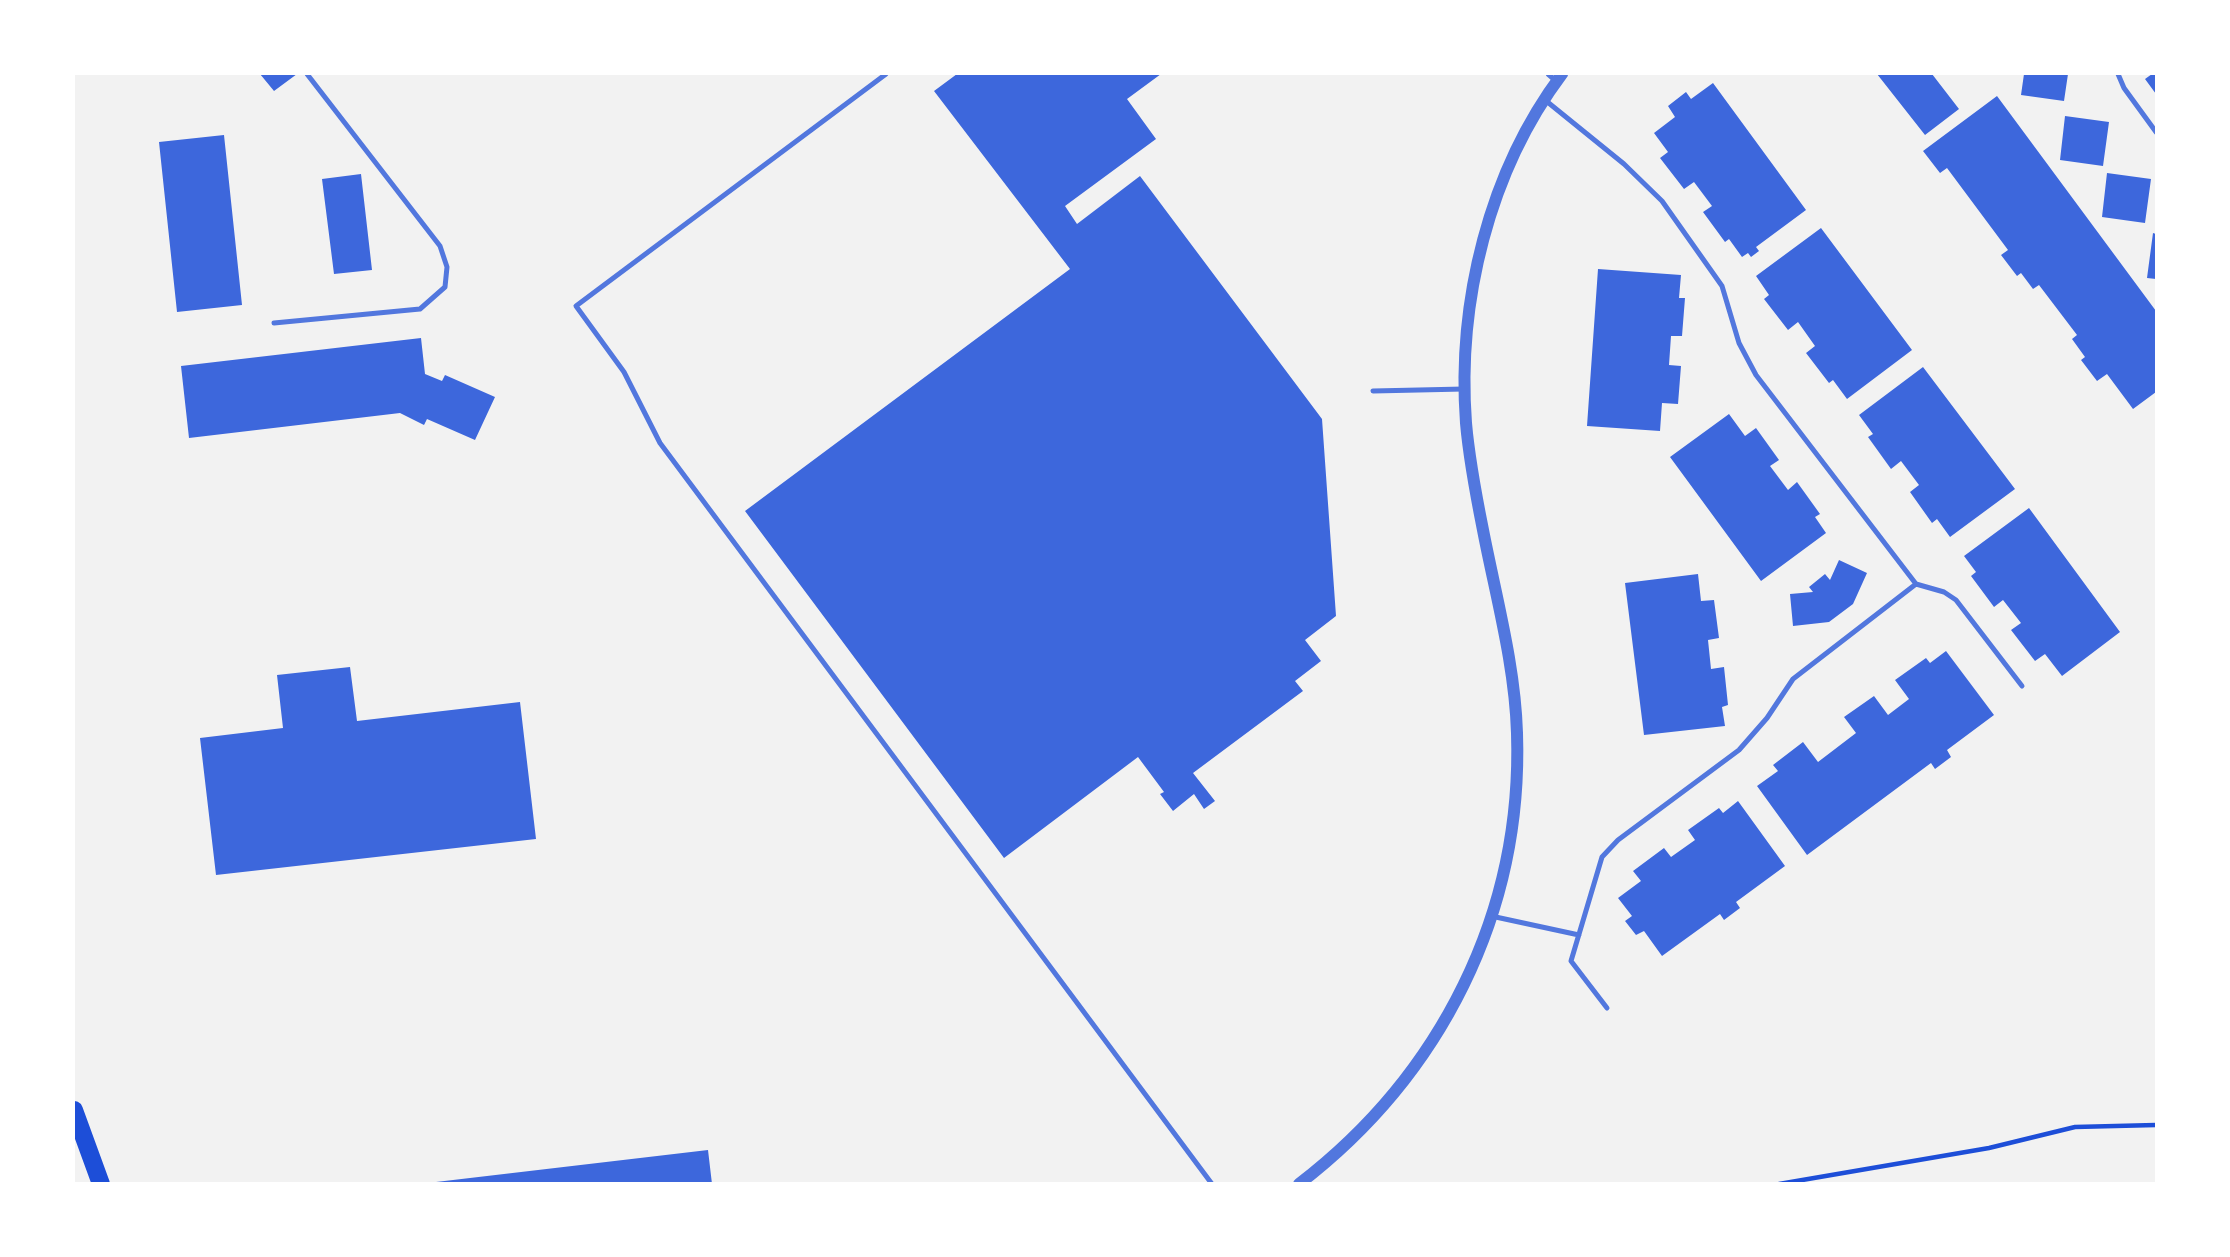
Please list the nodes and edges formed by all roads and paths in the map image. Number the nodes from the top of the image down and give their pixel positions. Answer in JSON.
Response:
{"nodes":[{"id":1,"x":307,"y":74,"type":"edge"},
{"id":2,"x":886,"y":74,"type":"edge"},
{"id":3,"x":2118,"y":74,"type":"edge"},
{"id":4,"x":1555,"y":76,"type":"edge"},
{"id":5,"x":1544,"y":99,"type":"junction"},
{"id":6,"x":2157,"y":132,"type":"edge"},
{"id":7,"x":274,"y":323,"type":"dead end"},
{"id":8,"x":1465,"y":389,"type":"junction"},
{"id":9,"x":1373,"y":391,"type":"dead end"},
{"id":10,"x":1916,"y":584,"type":"junction"},
{"id":11,"x":2022,"y":685,"type":"dead end"},
{"id":12,"x":1491,"y":916,"type":"junction"},
{"id":13,"x":1579,"y":935,"type":"junction"},
{"id":14,"x":1607,"y":1008,"type":"dead end"},
{"id":15,"x":74,"y":1110,"type":"edge"},
{"id":16,"x":2157,"y":1125,"type":"edge"},
{"id":17,"x":101,"y":1184,"type":"edge"},
{"id":18,"x":1212,"y":1184,"type":"edge"},
{"id":19,"x":1299,"y":1184,"type":"edge"},
{"id":20,"x":1779,"y":1184,"type":"edge"}],
"edges":[{"from":1,"to":7,"type":"lane"},
{"from":2,"to":18,"type":"lane"},
{"from":3,"to":6,"type":"lane"},
{"from":4,"to":5,"type":"street"},
{"from":5,"to":8,"type":"street"},
{"from":5,"to":10,"type":"lane"},
{"from":8,"to":9,"type":"lane"},
{"from":8,"to":12,"type":"street"},
{"from":10,"to":11,"type":"lane"},
{"from":10,"to":13,"type":"lane"},
{"from":12,"to":13,"type":"lane"},
{"from":12,"to":19,"type":"street"},
{"from":13,"to":14,"type":"lane"},
{"from":15,"to":17,"type":"main road"},
{"from":16,"to":20,"type":"path"}]}
